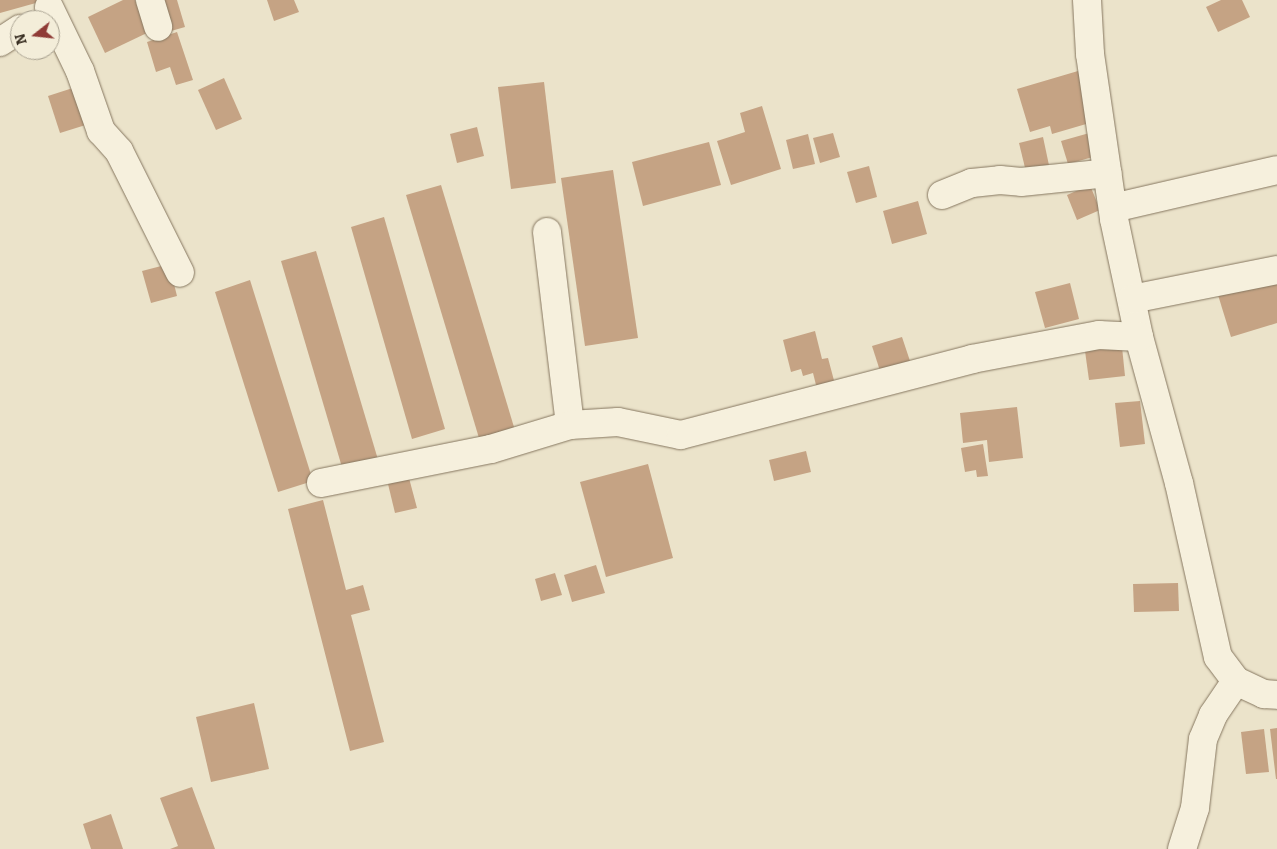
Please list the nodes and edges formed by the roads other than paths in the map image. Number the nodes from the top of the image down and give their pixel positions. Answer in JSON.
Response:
{"nodes":[{"id":1,"x":150,"y":0,"type":"edge"},
{"id":2,"x":1087,"y":0,"type":"edge"},
{"id":3,"x":46,"y":9,"type":"edge"},
{"id":4,"x":158,"y":27,"type":"dead end"},
{"id":5,"x":1277,"y":170,"type":"edge"},
{"id":6,"x":1108,"y":172,"type":"junction"},
{"id":7,"x":942,"y":195,"type":"dead end"},
{"id":8,"x":1113,"y":208,"type":"junction"},
{"id":9,"x":547,"y":232,"type":"dead end"},
{"id":10,"x":1277,"y":270,"type":"edge"},
{"id":11,"x":180,"y":273,"type":"dead end"},
{"id":12,"x":1132,"y":299,"type":"junction"},
{"id":13,"x":1139,"y":337,"type":"junction"},
{"id":14,"x":570,"y":425,"type":"junction"},
{"id":15,"x":321,"y":482,"type":"dead end"},
{"id":16,"x":1236,"y":681,"type":"junction"},
{"id":17,"x":1277,"y":695,"type":"edge"},
{"id":18,"x":1182,"y":849,"type":"edge"}],
"edges":[{"from":1,"to":4,"type":"street"},
{"from":2,"to":6,"type":"street"},
{"from":3,"to":11,"type":"street"},
{"from":5,"to":8,"type":"street"},
{"from":6,"to":7,"type":"street"},
{"from":6,"to":8,"type":"street"},
{"from":8,"to":12,"type":"street"},
{"from":9,"to":14,"type":"street"},
{"from":10,"to":12,"type":"street"},
{"from":12,"to":13,"type":"street"},
{"from":13,"to":14,"type":"street"},
{"from":13,"to":16,"type":"street"},
{"from":14,"to":15,"type":"street"},
{"from":16,"to":17,"type":"street"},
{"from":16,"to":18,"type":"street"}]}
